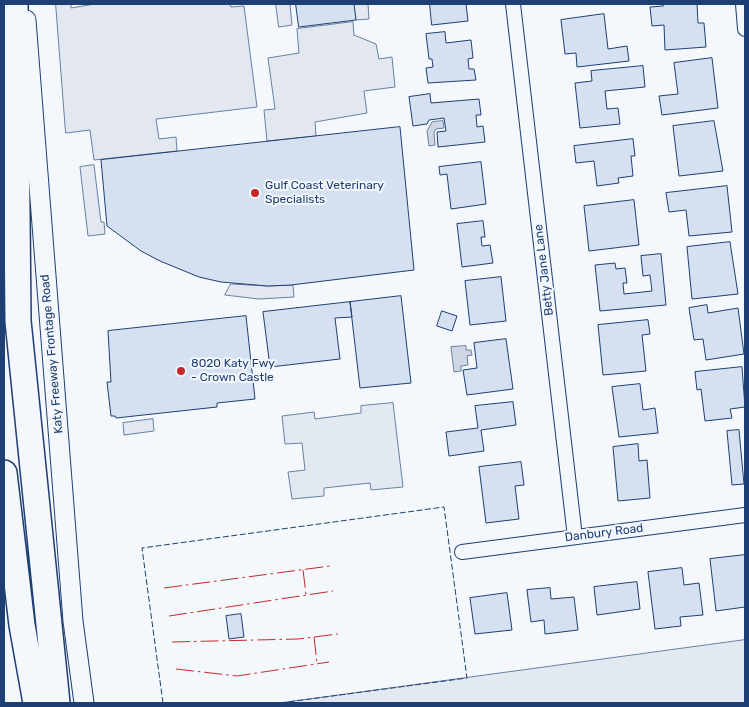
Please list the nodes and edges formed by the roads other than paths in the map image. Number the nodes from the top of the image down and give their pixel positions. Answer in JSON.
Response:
{"nodes":[{"id":1,"x":15,"y":4,"type":"edge"},
{"id":2,"x":25,"y":4,"type":"edge"},
{"id":3,"x":513,"y":4,"type":"edge"},
{"id":4,"x":743,"y":4,"type":"edge"},
{"id":5,"x":745,"y":29,"type":"edge"},
{"id":6,"x":4,"y":473,"type":"edge"},
{"id":7,"x":745,"y":515,"type":"edge"},
{"id":8,"x":575,"y":536,"type":"junction"},
{"id":9,"x":462,"y":552,"type":"dead end"},
{"id":10,"x":36,"y":703,"type":"edge"},
{"id":11,"x":57,"y":703,"type":"edge"},
{"id":12,"x":84,"y":703,"type":"edge"}],
"edges":[{"from":1,"to":11,"type":"highway"},
{"from":2,"to":12,"type":"main road","name":"Katy Freeway Frontage Road"},
{"from":3,"to":8,"type":"street","name":"Betty Jane Lane"},
{"from":4,"to":5,"type":"street"},
{"from":6,"to":10,"type":"highway"},
{"from":7,"to":8,"type":"street","name":"Danbury Road"},
{"from":8,"to":9,"type":"street","name":"Danbury Road"}]}
